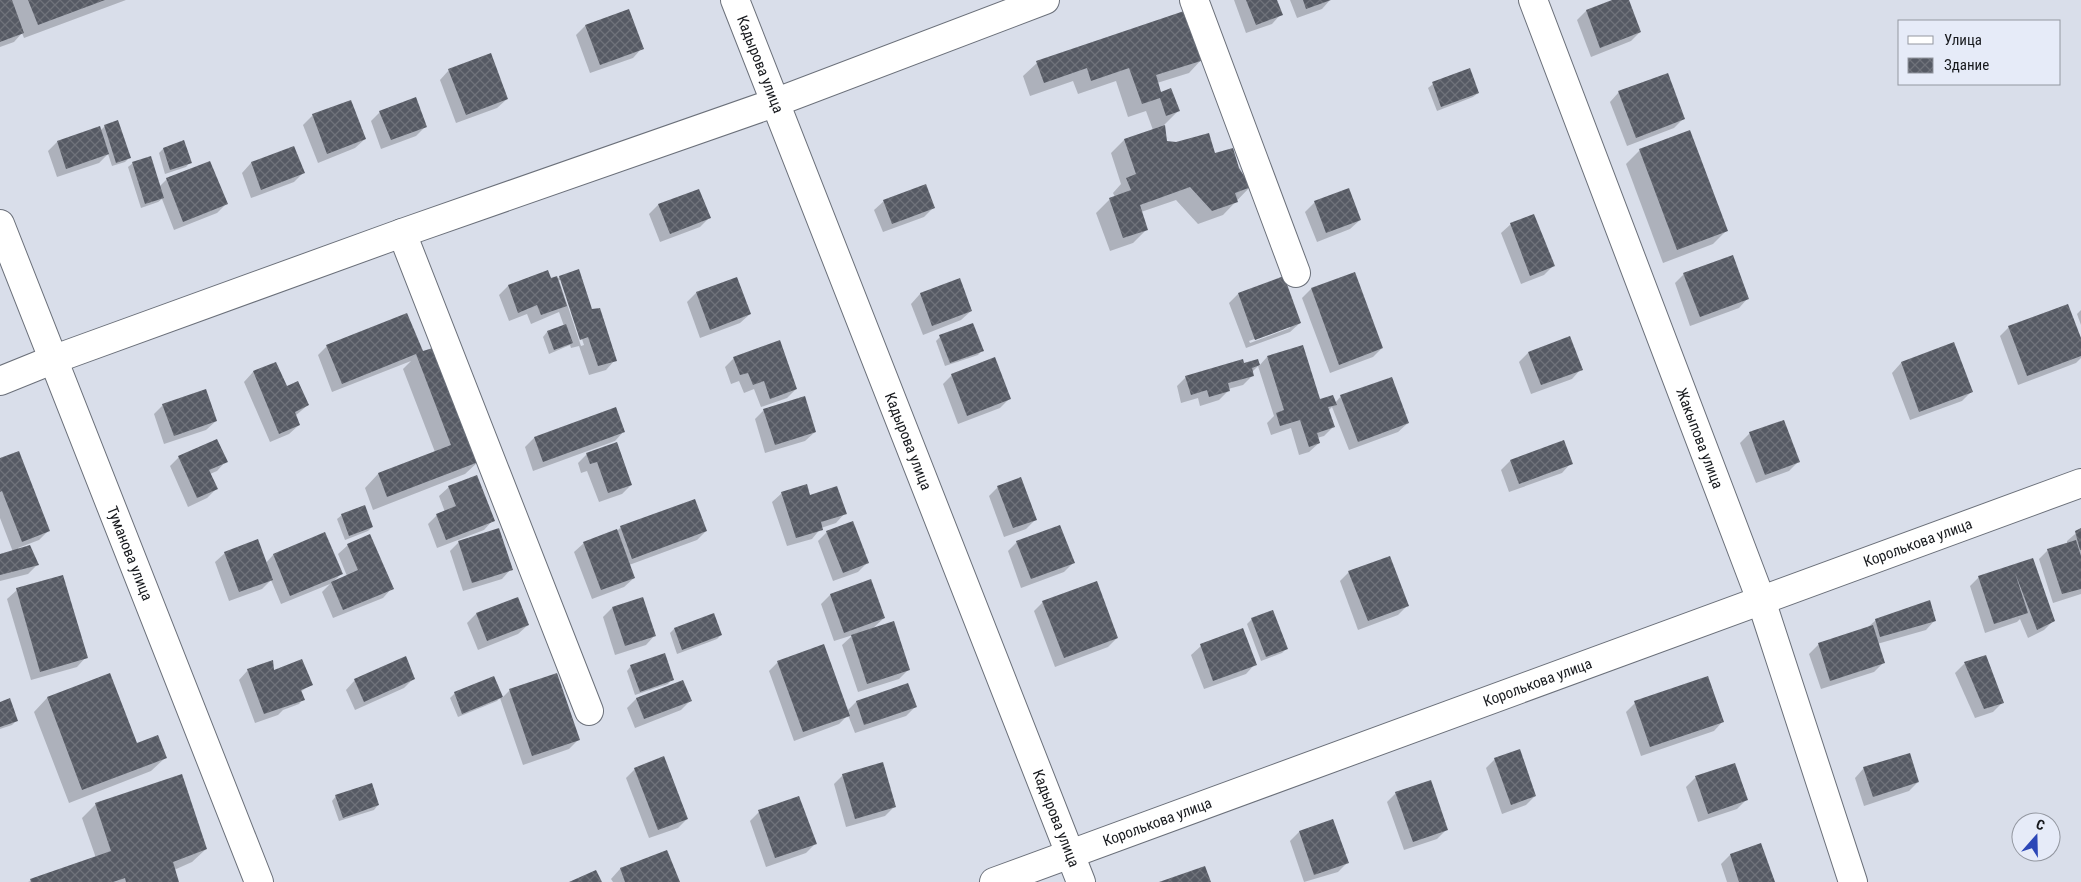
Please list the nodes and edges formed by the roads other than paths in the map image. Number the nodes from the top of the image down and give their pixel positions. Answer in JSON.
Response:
{"nodes":[{"id":1,"x":735,"y":0,"type":"edge"},
{"id":2,"x":1045,"y":0,"type":"edge"},
{"id":3,"x":1194,"y":0,"type":"edge"},
{"id":4,"x":1533,"y":0,"type":"edge"},
{"id":5,"x":774,"y":103,"type":"junction"},
{"id":6,"x":0,"y":224,"type":"edge"},
{"id":7,"x":402,"y":233,"type":"junction"},
{"id":8,"x":1296,"y":272,"type":"dead end"},
{"id":9,"x":52,"y":360,"type":"junction"},
{"id":10,"x":0,"y":381,"type":"edge"},
{"id":11,"x":2081,"y":483,"type":"edge"},
{"id":12,"x":1761,"y":600,"type":"junction"},
{"id":13,"x":589,"y":711,"type":"dead end"},
{"id":14,"x":1070,"y":854,"type":"junction"},
{"id":15,"x":259,"y":882,"type":"edge"},
{"id":16,"x":994,"y":882,"type":"edge"},
{"id":17,"x":1082,"y":882,"type":"edge"},
{"id":18,"x":1853,"y":882,"type":"edge"}],
"edges":[{"from":1,"to":5,"type":"street","name":"Кадырова улица"},
{"from":2,"to":5,"type":"street"},
{"from":3,"to":8,"type":"street"},
{"from":4,"to":12,"type":"street","name":"Жакыпова улица"},
{"from":5,"to":7,"type":"street"},
{"from":5,"to":14,"type":"street","name":"Кадырова улица"},
{"from":6,"to":9,"type":"street","name":"Туманова улица"},
{"from":7,"to":9,"type":"street"},
{"from":7,"to":13,"type":"street"},
{"from":9,"to":10,"type":"street"},
{"from":9,"to":15,"type":"street","name":"Туманова улица"},
{"from":11,"to":12,"type":"street","name":"Королькова улица"},
{"from":12,"to":14,"type":"street","name":"Королькова улица"},
{"from":12,"to":18,"type":"street","name":"Жакыпова улица"},
{"from":14,"to":16,"type":"street","name":"Королькова улица"},
{"from":14,"to":17,"type":"street","name":"Кадырова улица"}]}
